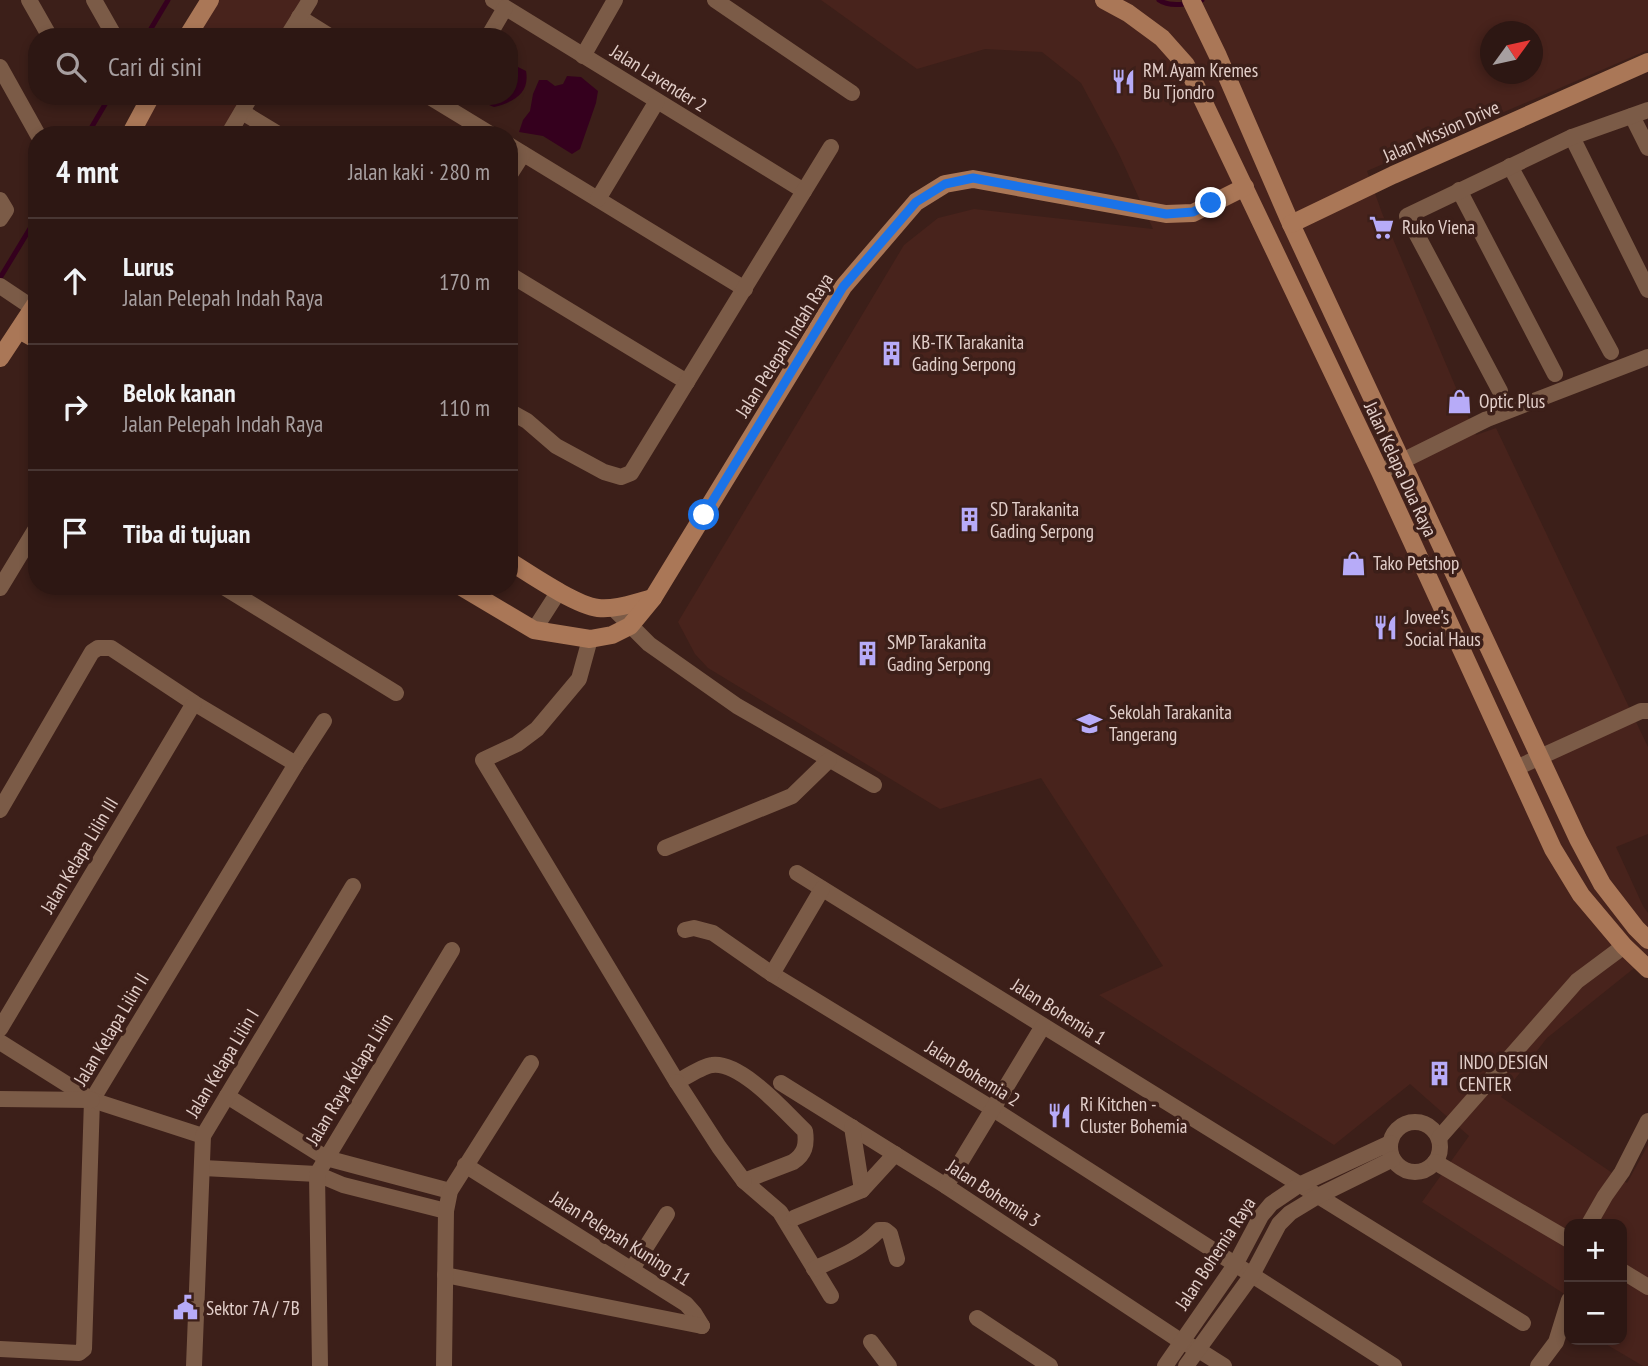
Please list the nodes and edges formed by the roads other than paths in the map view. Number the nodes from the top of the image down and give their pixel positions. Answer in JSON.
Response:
{"nodes":[{"id":1,"x":29,"y":0,"type":"edge"},
{"id":2,"x":94,"y":0,"type":"edge"},
{"id":3,"x":209,"y":0,"type":"edge"},
{"id":4,"x":310,"y":0,"type":"edge"},
{"id":5,"x":615,"y":0,"type":"edge"},
{"id":6,"x":715,"y":0,"type":"edge"},
{"id":7,"x":1104,"y":0,"type":"edge"},
{"id":8,"x":1191,"y":0,"type":"edge"},
{"id":9,"x":499,"y":4,"type":"edge"},
{"id":10,"x":299,"y":18,"type":"junction"},
{"id":11,"x":45,"y":28,"type":"edge"},
{"id":12,"x":110,"y":28,"type":"edge"},
{"id":13,"x":192,"y":28,"type":"edge"},
{"id":14,"x":293,"y":28,"type":"edge"},
{"id":15,"x":316,"y":28,"type":"edge"},
{"id":16,"x":491,"y":28,"type":"edge"},
{"id":17,"x":1215,"y":48,"type":"junction"},
{"id":18,"x":583,"y":56,"type":"junction"},
{"id":19,"x":1648,"y":62,"type":"edge"},
{"id":20,"x":1186,"y":65,"type":"junction"},
{"id":21,"x":0,"y":67,"type":"edge"},
{"id":22,"x":852,"y":93,"type":"dead end"},
{"id":23,"x":657,"y":101,"type":"junction"},
{"id":24,"x":146,"y":105,"type":"edge"},
{"id":25,"x":246,"y":105,"type":"edge"},
{"id":26,"x":454,"y":105,"type":"edge"},
{"id":27,"x":1648,"y":110,"type":"edge"},
{"id":28,"x":242,"y":112,"type":"junction"},
{"id":29,"x":1632,"y":116,"type":"junction"},
{"id":30,"x":33,"y":126,"type":"edge"},
{"id":31,"x":135,"y":126,"type":"edge"},
{"id":32,"x":233,"y":126,"type":"edge"},
{"id":33,"x":265,"y":126,"type":"edge"},
{"id":34,"x":481,"y":126,"type":"edge"},
{"id":35,"x":1572,"y":138,"type":"junction"},
{"id":36,"x":831,"y":148,"type":"dead end"},
{"id":37,"x":1648,"y":148,"type":"edge"},
{"id":38,"x":518,"y":151,"type":"edge"},
{"id":39,"x":1510,"y":166,"type":"junction"},
{"id":40,"x":1245,"y":187,"type":"junction"},
{"id":41,"x":1459,"y":190,"type":"junction"},
{"id":42,"x":804,"y":191,"type":"junction"},
{"id":43,"x":598,"y":199,"type":"junction"},
{"id":44,"x":1291,"y":223,"type":"junction"},
{"id":45,"x":518,"y":279,"type":"edge"},
{"id":46,"x":0,"y":286,"type":"edge"},
{"id":47,"x":744,"y":289,"type":"junction"},
{"id":48,"x":1648,"y":290,"type":"edge"},
{"id":49,"x":28,"y":302,"type":"edge"},
{"id":50,"x":28,"y":310,"type":"edge"},
{"id":51,"x":19,"y":330,"type":"junction"},
{"id":52,"x":28,"y":335,"type":"edge"},
{"id":53,"x":1611,"y":352,"type":"dead end"},
{"id":54,"x":1648,"y":357,"type":"edge"},
{"id":55,"x":0,"y":358,"type":"edge"},
{"id":56,"x":1555,"y":374,"type":"dead end"},
{"id":57,"x":687,"y":382,"type":"junction"},
{"id":58,"x":1500,"y":391,"type":"dead end"},
{"id":59,"x":518,"y":416,"type":"edge"},
{"id":60,"x":1403,"y":460,"type":"junction"},
{"id":61,"x":1380,"y":472,"type":"junction"},
{"id":62,"x":28,"y":542,"type":"edge"},
{"id":63,"x":518,"y":566,"type":"edge"},
{"id":64,"x":0,"y":588,"type":"edge"},
{"id":65,"x":559,"y":591,"type":"junction"},
{"id":66,"x":237,"y":595,"type":"edge"},
{"id":67,"x":475,"y":595,"type":"edge"},
{"id":68,"x":653,"y":597,"type":"junction"},
{"id":69,"x":612,"y":607,"type":"junction"},
{"id":70,"x":630,"y":626,"type":"junction"},
{"id":71,"x":534,"y":630,"type":"junction"},
{"id":72,"x":590,"y":639,"type":"junction"},
{"id":73,"x":397,"y":693,"type":"dead end"},
{"id":74,"x":194,"y":703,"type":"junction"},
{"id":75,"x":1646,"y":708,"type":"edge"},
{"id":76,"x":324,"y":721,"type":"dead end"},
{"id":77,"x":1541,"y":758,"type":"junction"},
{"id":78,"x":829,"y":760,"type":"junction"},
{"id":79,"x":296,"y":764,"type":"junction"},
{"id":80,"x":1516,"y":768,"type":"junction"},
{"id":81,"x":874,"y":785,"type":"dead end"},
{"id":82,"x":0,"y":810,"type":"edge"},
{"id":83,"x":664,"y":848,"type":"dead end"},
{"id":84,"x":797,"y":873,"type":"dead end"},
{"id":85,"x":353,"y":886,"type":"dead end"},
{"id":86,"x":822,"y":889,"type":"junction"},
{"id":87,"x":685,"y":930,"type":"dead end"},
{"id":88,"x":1648,"y":940,"type":"edge"},
{"id":89,"x":1625,"y":946,"type":"junction"},
{"id":90,"x":452,"y":950,"type":"dead end"},
{"id":91,"x":1648,"y":970,"type":"edge"},
{"id":92,"x":772,"y":974,"type":"junction"},
{"id":93,"x":1043,"y":1026,"type":"junction"},
{"id":94,"x":0,"y":1029,"type":"edge"},
{"id":95,"x":0,"y":1042,"type":"edge"},
{"id":96,"x":531,"y":1063,"type":"dead end"},
{"id":97,"x":677,"y":1082,"type":"junction"},
{"id":98,"x":781,"y":1083,"type":"dead end"},
{"id":99,"x":227,"y":1096,"type":"junction"},
{"id":100,"x":0,"y":1099,"type":"edge"},
{"id":101,"x":92,"y":1100,"type":"junction"},
{"id":102,"x":993,"y":1109,"type":"junction"},
{"id":103,"x":1648,"y":1121,"type":"edge"},
{"id":104,"x":852,"y":1127,"type":"junction"},
{"id":105,"x":203,"y":1136,"type":"junction"},
{"id":106,"x":1439,"y":1138,"type":"junction"},
{"id":107,"x":1392,"y":1151,"type":"junction"},
{"id":108,"x":895,"y":1154,"type":"junction"},
{"id":109,"x":326,"y":1158,"type":"junction"},
{"id":110,"x":1435,"y":1162,"type":"junction"},
{"id":111,"x":466,"y":1165,"type":"junction"},
{"id":112,"x":203,"y":1168,"type":"junction"},
{"id":113,"x":317,"y":1174,"type":"junction"},
{"id":114,"x":744,"y":1181,"type":"junction"},
{"id":115,"x":1299,"y":1185,"type":"junction"},
{"id":116,"x":946,"y":1186,"type":"junction"},
{"id":117,"x":862,"y":1190,"type":"junction"},
{"id":118,"x":450,"y":1191,"type":"junction"},
{"id":119,"x":1318,"y":1196,"type":"junction"},
{"id":120,"x":446,"y":1211,"type":"junction"},
{"id":121,"x":667,"y":1214,"type":"dead end"},
{"id":122,"x":794,"y":1219,"type":"dead end"},
{"id":123,"x":1592,"y":1219,"type":"edge"},
{"id":124,"x":1564,"y":1237,"type":"edge"},
{"id":125,"x":897,"y":1259,"type":"dead end"},
{"id":126,"x":1235,"y":1265,"type":"junction"},
{"id":127,"x":632,"y":1269,"type":"junction"},
{"id":128,"x":814,"y":1269,"type":"junction"},
{"id":129,"x":1627,"y":1274,"type":"edge"},
{"id":130,"x":445,"y":1275,"type":"junction"},
{"id":131,"x":1252,"y":1275,"type":"junction"},
{"id":132,"x":1648,"y":1287,"type":"edge"},
{"id":133,"x":831,"y":1296,"type":"dead end"},
{"id":134,"x":1564,"y":1316,"type":"edge"},
{"id":135,"x":977,"y":1318,"type":"dead end"},
{"id":136,"x":1523,"y":1323,"type":"dead end"},
{"id":137,"x":871,"y":1342,"type":"dead end"},
{"id":138,"x":1182,"y":1342,"type":"junction"},
{"id":139,"x":0,"y":1349,"type":"edge"},
{"id":140,"x":1197,"y":1349,"type":"junction"},
{"id":141,"x":194,"y":1366,"type":"edge"},
{"id":142,"x":320,"y":1366,"type":"edge"},
{"id":143,"x":444,"y":1366,"type":"edge"},
{"id":144,"x":888,"y":1366,"type":"edge"},
{"id":145,"x":1050,"y":1366,"type":"edge"},
{"id":146,"x":1165,"y":1366,"type":"edge"},
{"id":147,"x":1186,"y":1366,"type":"edge"},
{"id":148,"x":1224,"y":1366,"type":"edge"},
{"id":149,"x":1394,"y":1366,"type":"edge"},
{"id":150,"x":1538,"y":1366,"type":"edge"}],
"edges":[{"from":1,"to":11,"type":"street"},
{"from":2,"to":12,"type":"street"},
{"from":3,"to":13,"type":"main road"},
{"from":4,"to":10,"type":"street"},
{"from":5,"to":18,"type":"street"},
{"from":6,"to":22,"type":"street"},
{"from":7,"to":20,"type":"main road","name":"Jalan Kelapa Dua Raya"},
{"from":8,"to":17,"type":"main road","name":"Jalan Kelapa Dua Raya"},
{"from":9,"to":16,"type":"street"},
{"from":9,"to":18,"type":"street","name":"Jalan Lavender 2"},
{"from":10,"to":14,"type":"street"},
{"from":10,"to":15,"type":"street"},
{"from":17,"to":20,"type":"main road"},
{"from":17,"to":44,"type":"main road","name":"Jalan Kelapa Dua Raya"},
{"from":18,"to":23,"type":"street","name":"Jalan Lavender 2"},
{"from":19,"to":44,"type":"main road","name":"Jalan Mission Drive"},
{"from":20,"to":40,"type":"main road","name":"Jalan Kelapa Dua Raya"},
{"from":21,"to":30,"type":"street"},
{"from":23,"to":42,"type":"street","name":"Jalan Lavender 2"},
{"from":23,"to":43,"type":"street"},
{"from":24,"to":31,"type":"main road"},
{"from":25,"to":28,"type":"street"},
{"from":26,"to":34,"type":"street"},
{"from":27,"to":29,"type":"street"},
{"from":28,"to":32,"type":"street"},
{"from":28,"to":33,"type":"street"},
{"from":29,"to":35,"type":"street"},
{"from":29,"to":37,"type":"street"},
{"from":35,"to":39,"type":"street"},
{"from":35,"to":48,"type":"street"},
{"from":36,"to":42,"type":"street"},
{"from":38,"to":43,"type":"street"},
{"from":39,"to":41,"type":"street"},
{"from":39,"to":53,"type":"street"},
{"from":40,"to":61,"type":"main road","name":"Jalan Kelapa Dua Raya"},
{"from":40,"to":68,"type":"main road","name":"Jalan Pelepah Indah Raya"},
{"from":41,"to":56,"type":"street"},
{"from":41,"to":58,"type":"street"},
{"from":42,"to":47,"type":"street"},
{"from":43,"to":47,"type":"street"},
{"from":44,"to":60,"type":"main road","name":"Jalan Kelapa Dua Raya"},
{"from":45,"to":57,"type":"street"},
{"from":46,"to":49,"type":"street"},
{"from":47,"to":57,"type":"street"},
{"from":50,"to":51,"type":"main road"},
{"from":51,"to":52,"type":"main road"},
{"from":51,"to":55,"type":"main road"},
{"from":54,"to":60,"type":"street"},
{"from":57,"to":59,"type":"street"},
{"from":60,"to":61,"type":"street"},
{"from":60,"to":77,"type":"main road","name":"Jalan Kelapa Dua Raya"},
{"from":61,"to":80,"type":"main road","name":"Jalan Kelapa Dua Raya"},
{"from":62,"to":64,"type":"street"},
{"from":63,"to":65,"type":"main road"},
{"from":65,"to":69,"type":"main road"},
{"from":65,"to":71,"type":"street"},
{"from":66,"to":73,"type":"street"},
{"from":67,"to":71,"type":"main road"},
{"from":68,"to":69,"type":"main road"},
{"from":68,"to":70,"type":"main road","name":"Jalan Pelepah Indah Raya"},
{"from":69,"to":70,"type":"street"},
{"from":70,"to":72,"type":"main road"},
{"from":70,"to":78,"type":"street"},
{"from":71,"to":72,"type":"main road"},
{"from":72,"to":97,"type":"street"},
{"from":74,"to":79,"type":"street"},
{"from":74,"to":82,"type":"street"},
{"from":74,"to":94,"type":"street","name":"Jalan Kelapa Lilin III"},
{"from":75,"to":77,"type":"street"},
{"from":76,"to":79,"type":"street","name":"Jalan Kelapa Lilin II"},
{"from":77,"to":80,"type":"street"},
{"from":77,"to":88,"type":"main road","name":"Jalan Kelapa Dua Raya"},
{"from":78,"to":81,"type":"street"},
{"from":78,"to":83,"type":"street"},
{"from":79,"to":101,"type":"street","name":"Jalan Kelapa Lilin II"},
{"from":80,"to":89,"type":"main road","name":"Jalan Kelapa Dua Raya"},
{"from":84,"to":86,"type":"street","name":"Jalan Bohemia 1"},
{"from":85,"to":99,"type":"street","name":"Jalan Kelapa Lilin I"},
{"from":86,"to":92,"type":"street"},
{"from":86,"to":93,"type":"street","name":"Jalan Bohemia 1"},
{"from":87,"to":92,"type":"street","name":"Jalan Bohemia 2"},
{"from":89,"to":91,"type":"main road","name":"Jalan Kelapa Dua Raya"},
{"from":89,"to":106,"type":"street"},
{"from":90,"to":109,"type":"street","name":"Jalan Raya Kelapa Lilin"},
{"from":92,"to":102,"type":"street","name":"Jalan Bohemia 2"},
{"from":93,"to":102,"type":"street"},
{"from":93,"to":115,"type":"street","name":"Jalan Bohemia 1"},
{"from":95,"to":101,"type":"street"},
{"from":96,"to":111,"type":"street"},
{"from":97,"to":114,"type":"street"},
{"from":97,"to":114,"type":"street"},
{"from":98,"to":104,"type":"street","name":"Jalan Bohemia 3"},
{"from":99,"to":105,"type":"street","name":"Jalan Kelapa Lilin I"},
{"from":99,"to":109,"type":"street"},
{"from":100,"to":101,"type":"street"},
{"from":101,"to":105,"type":"street"},
{"from":101,"to":139,"type":"street","name":"Jalan Kelapa Lilin II"},
{"from":102,"to":116,"type":"street"},
{"from":102,"to":126,"type":"street","name":"Jalan Bohemia 2"},
{"from":103,"to":123,"type":"street"},
{"from":104,"to":108,"type":"street","name":"Jalan Bohemia 3"},
{"from":104,"to":117,"type":"street"},
{"from":105,"to":112,"type":"street","name":"Jalan Kelapa Lilin I"},
{"from":106,"to":107,"type":"street"},
{"from":106,"to":110,"type":"street"},
{"from":107,"to":110,"type":"street"},
{"from":107,"to":115,"type":"street","name":"Jalan Bohemia Raya"},
{"from":107,"to":119,"type":"street","name":"Jalan Bohemia Raya"},
{"from":108,"to":116,"type":"street","name":"Jalan Bohemia 3"},
{"from":108,"to":117,"type":"street"},
{"from":109,"to":113,"type":"street","name":"Jalan Raya Kelapa Lilin"},
{"from":109,"to":118,"type":"street"},
{"from":110,"to":124,"type":"street"},
{"from":111,"to":118,"type":"street"},
{"from":111,"to":127,"type":"street","name":"Jalan Pelepah Kuning 11"},
{"from":112,"to":113,"type":"street"},
{"from":112,"to":141,"type":"street","name":"Jalan Kelapa Lilin I"},
{"from":113,"to":120,"type":"street"},
{"from":113,"to":142,"type":"street","name":"Jalan Raya Kelapa Lilin"},
{"from":114,"to":128,"type":"street"},
{"from":115,"to":119,"type":"street","name":"Jalan Bohemia 1"},
{"from":115,"to":126,"type":"street","name":"Jalan Bohemia Raya"},
{"from":116,"to":138,"type":"street","name":"Jalan Bohemia 3"},
{"from":117,"to":122,"type":"street"},
{"from":118,"to":120,"type":"street"},
{"from":119,"to":131,"type":"street","name":"Jalan Bohemia Raya"},
{"from":119,"to":136,"type":"street","name":"Jalan Bohemia 1"},
{"from":120,"to":130,"type":"street"},
{"from":121,"to":127,"type":"street"},
{"from":125,"to":128,"type":"street"},
{"from":126,"to":131,"type":"street","name":"Jalan Bohemia 2"},
{"from":126,"to":138,"type":"street","name":"Jalan Bohemia Raya"},
{"from":127,"to":130,"type":"street","name":"Jalan Pelepah Kuning 11"},
{"from":128,"to":133,"type":"street"},
{"from":129,"to":132,"type":"street"},
{"from":130,"to":143,"type":"street"},
{"from":131,"to":140,"type":"street","name":"Jalan Bohemia Raya"},
{"from":131,"to":149,"type":"street","name":"Jalan Bohemia 2"},
{"from":134,"to":150,"type":"street"},
{"from":135,"to":145,"type":"street"},
{"from":137,"to":144,"type":"street"},
{"from":138,"to":140,"type":"street","name":"Jalan Bohemia 3"},
{"from":138,"to":146,"type":"street","name":"Jalan Bohemia Raya"},
{"from":140,"to":147,"type":"street","name":"Jalan Bohemia Raya"},
{"from":140,"to":148,"type":"street","name":"Jalan Bohemia 3"}]}
